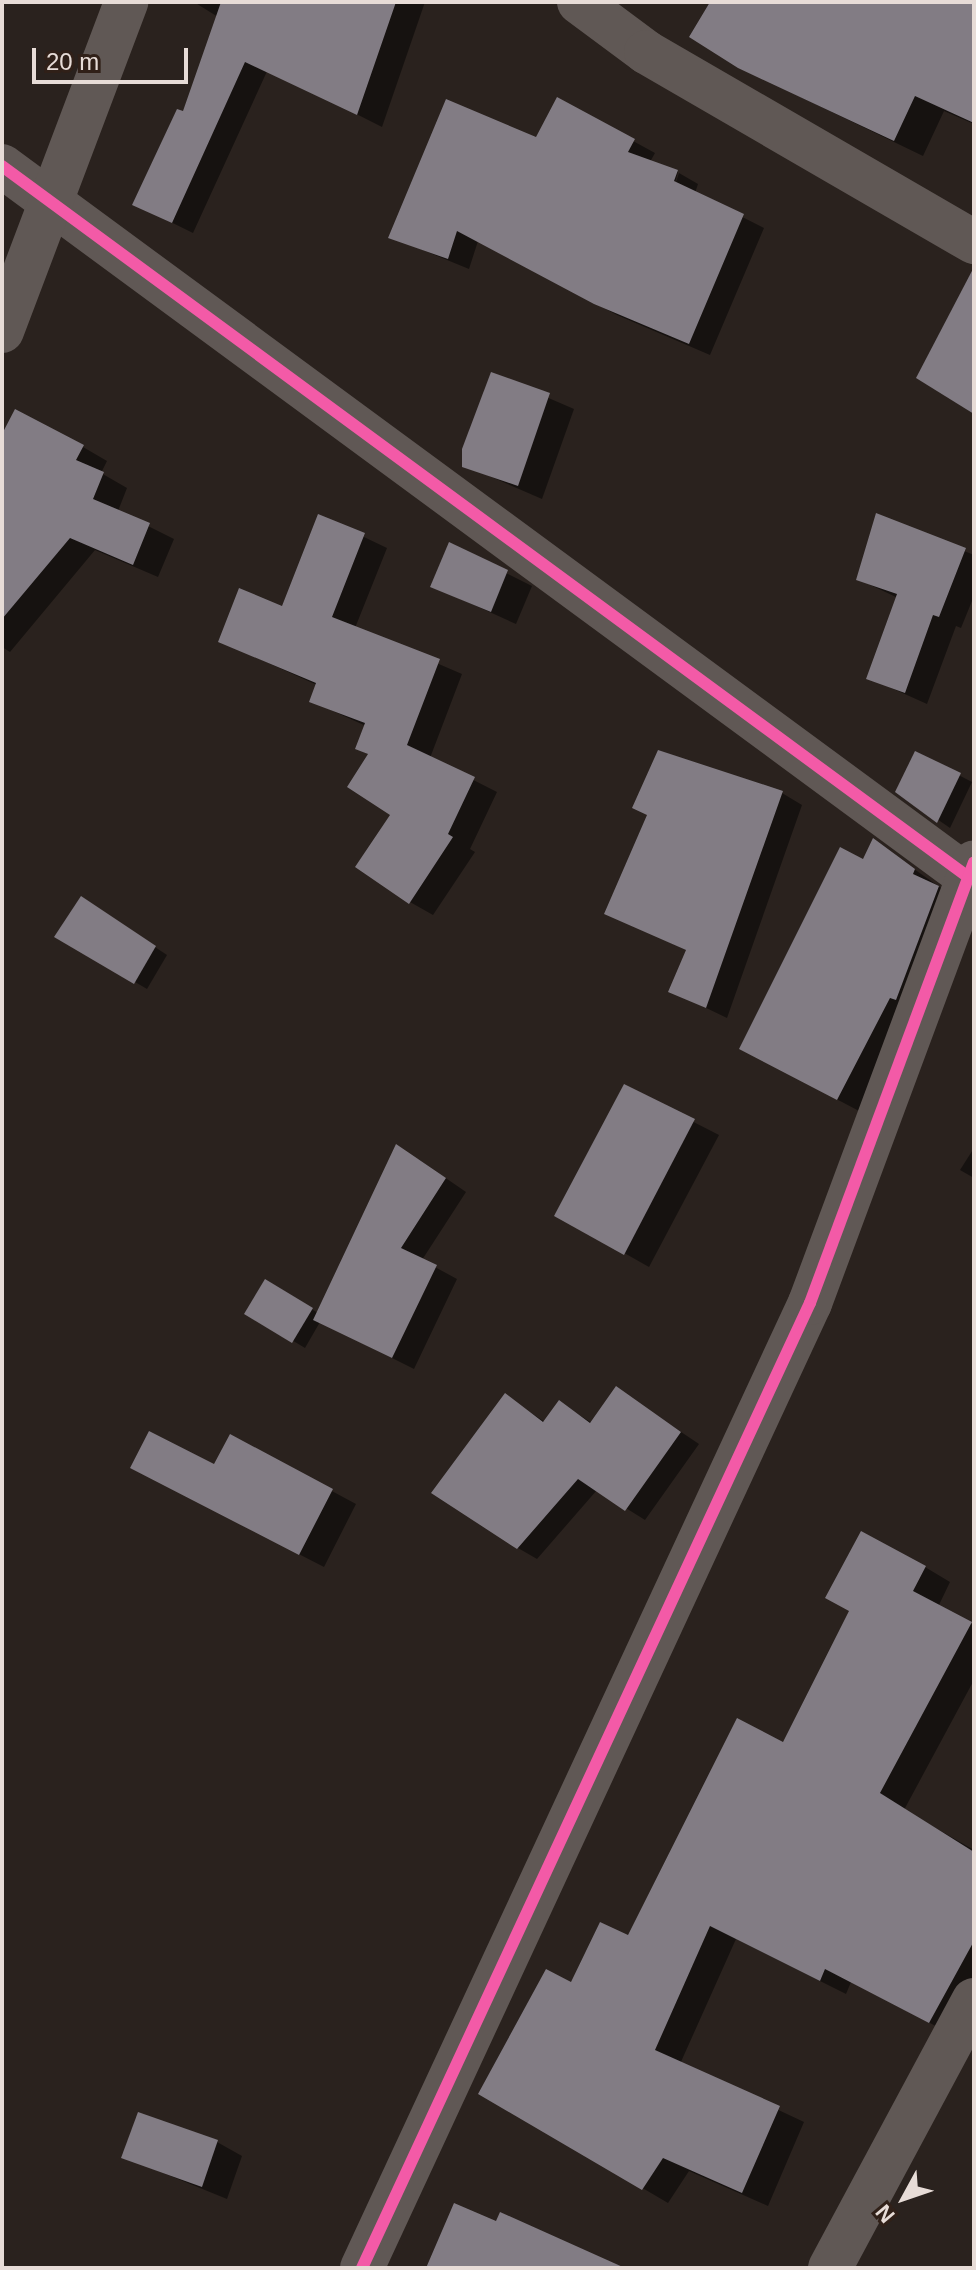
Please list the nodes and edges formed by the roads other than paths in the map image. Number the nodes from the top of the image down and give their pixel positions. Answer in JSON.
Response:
{"nodes":[{"id":1,"x":126,"y":2,"type":"edge"},
{"id":2,"x":579,"y":2,"type":"edge"},
{"id":3,"x":2,"y":166,"type":"edge"},
{"id":4,"x":54,"y":205,"type":"junction"},
{"id":5,"x":974,"y":242,"type":"edge"},
{"id":6,"x":2,"y":331,"type":"edge"},
{"id":7,"x":971,"y":870,"type":"edge"},
{"id":8,"x":974,"y":2000,"type":"edge"},
{"id":9,"x":362,"y":2268,"type":"edge"},
{"id":10,"x":830,"y":2268,"type":"edge"}],
"edges":[{"from":1,"to":4,"type":"street"},
{"from":2,"to":5,"type":"street"},
{"from":3,"to":4,"type":"street"},
{"from":4,"to":6,"type":"street"},
{"from":4,"to":7,"type":"street"},
{"from":7,"to":9,"type":"street"},
{"from":8,"to":10,"type":"street"}]}
